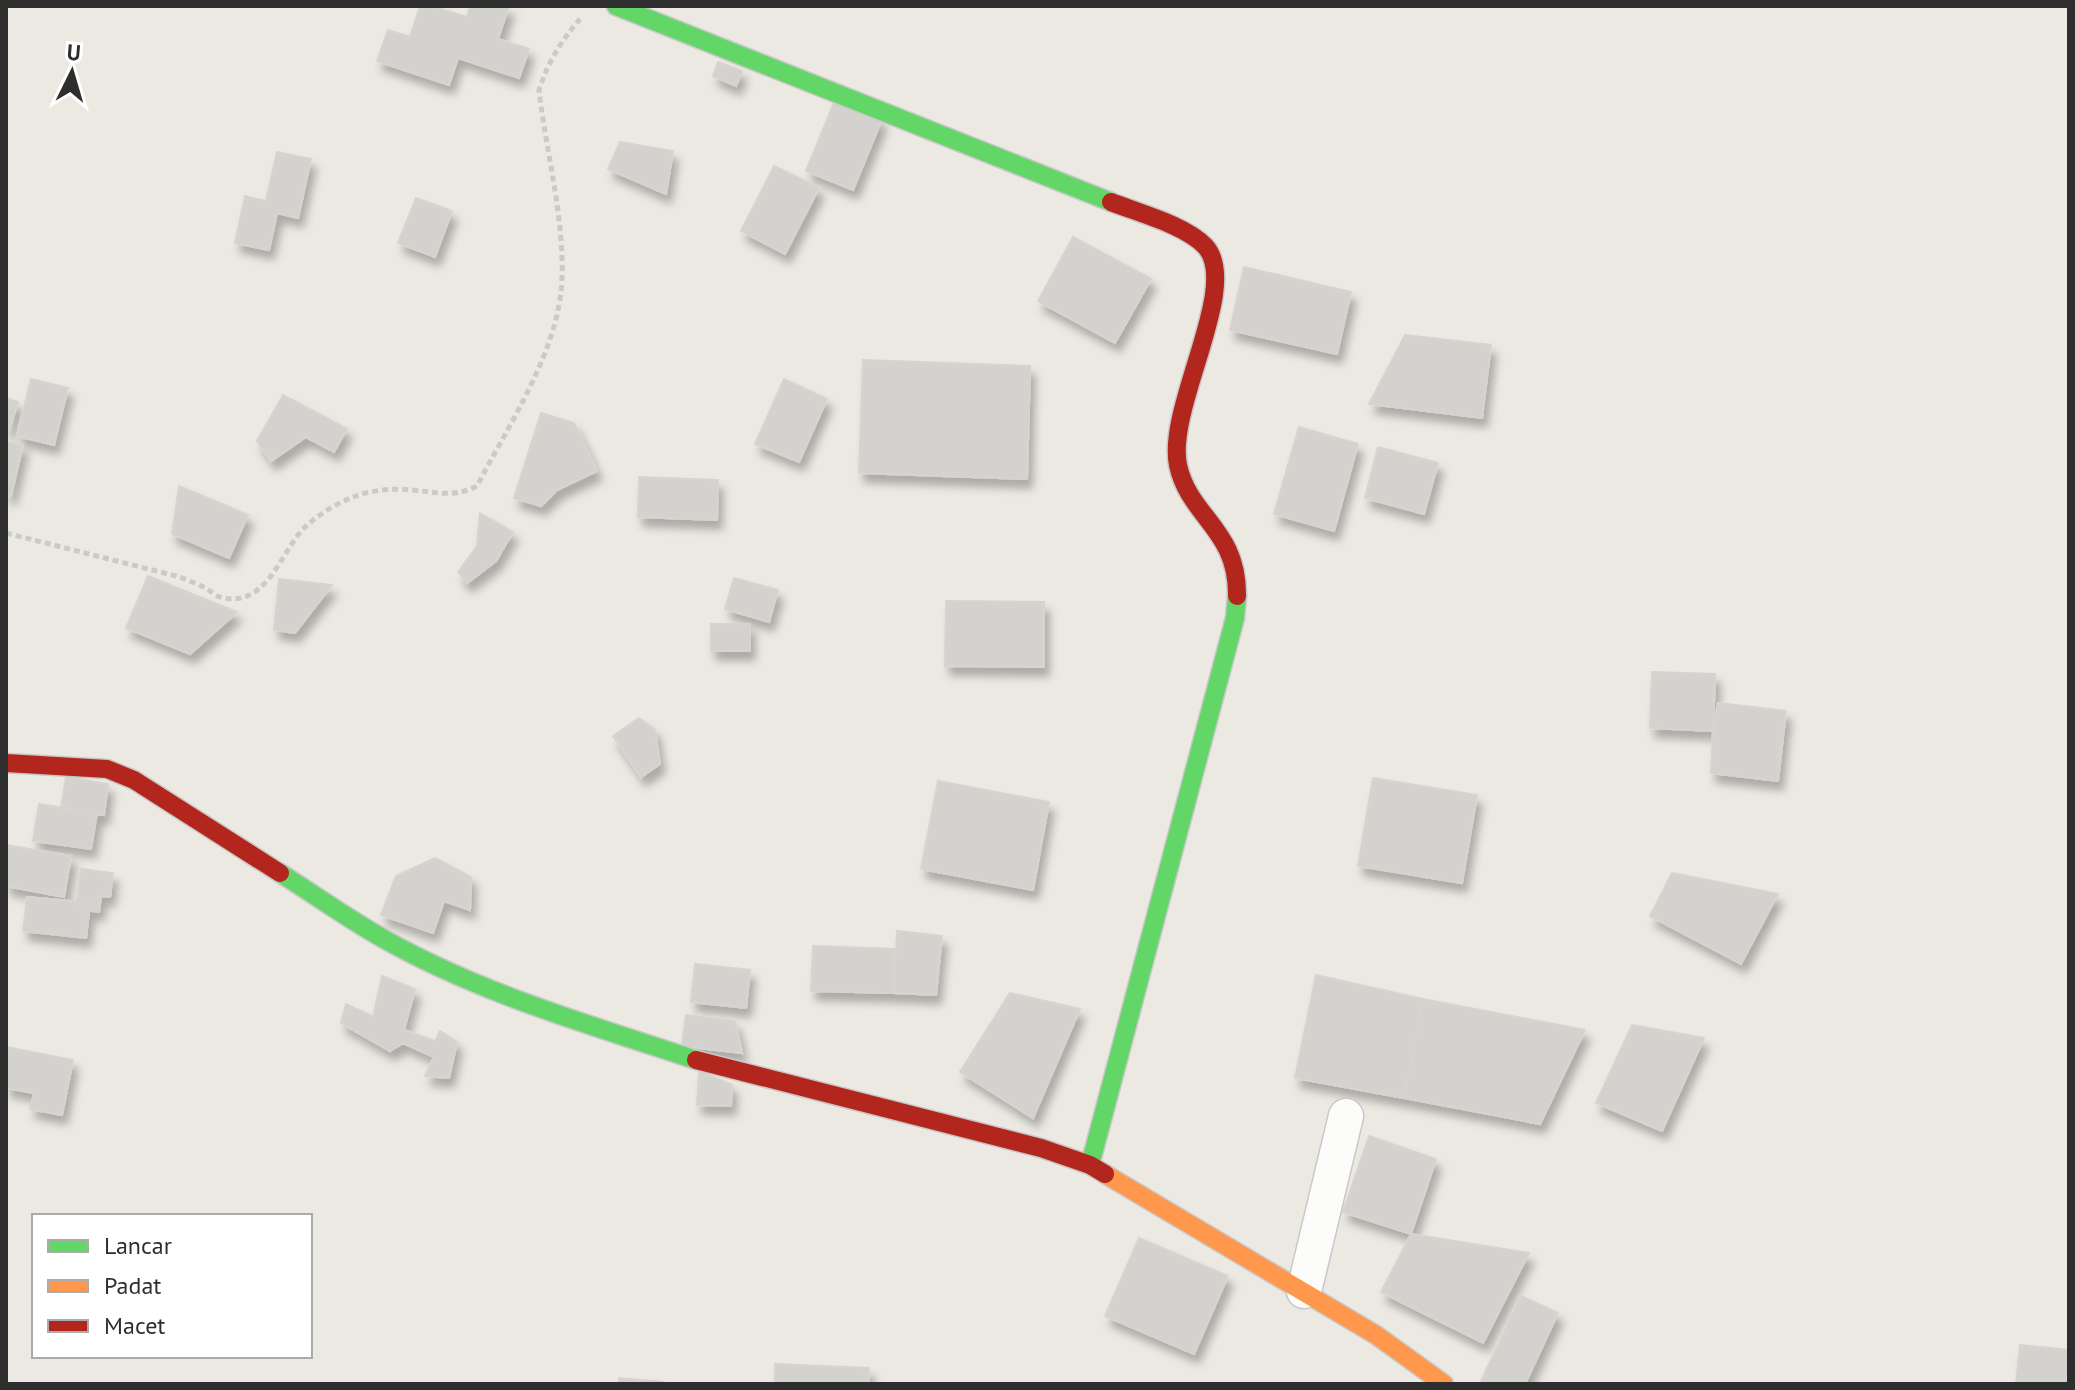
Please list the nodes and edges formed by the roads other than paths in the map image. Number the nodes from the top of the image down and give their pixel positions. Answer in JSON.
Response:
{"nodes":[{"id":1,"x":616,"y":6,"type":"edge"},
{"id":2,"x":6,"y":763,"type":"edge"},
{"id":3,"x":1346,"y":1116,"type":"dead end"},
{"id":4,"x":1090,"y":1165,"type":"junction"},
{"id":5,"x":1304,"y":1291,"type":"junction"},
{"id":6,"x":1444,"y":1384,"type":"edge"}],
"edges":[{"from":1,"to":4,"type":"street"},
{"from":2,"to":4,"type":"street"},
{"from":3,"to":5,"type":"street"},
{"from":4,"to":5,"type":"street"},
{"from":5,"to":6,"type":"street"}]}
